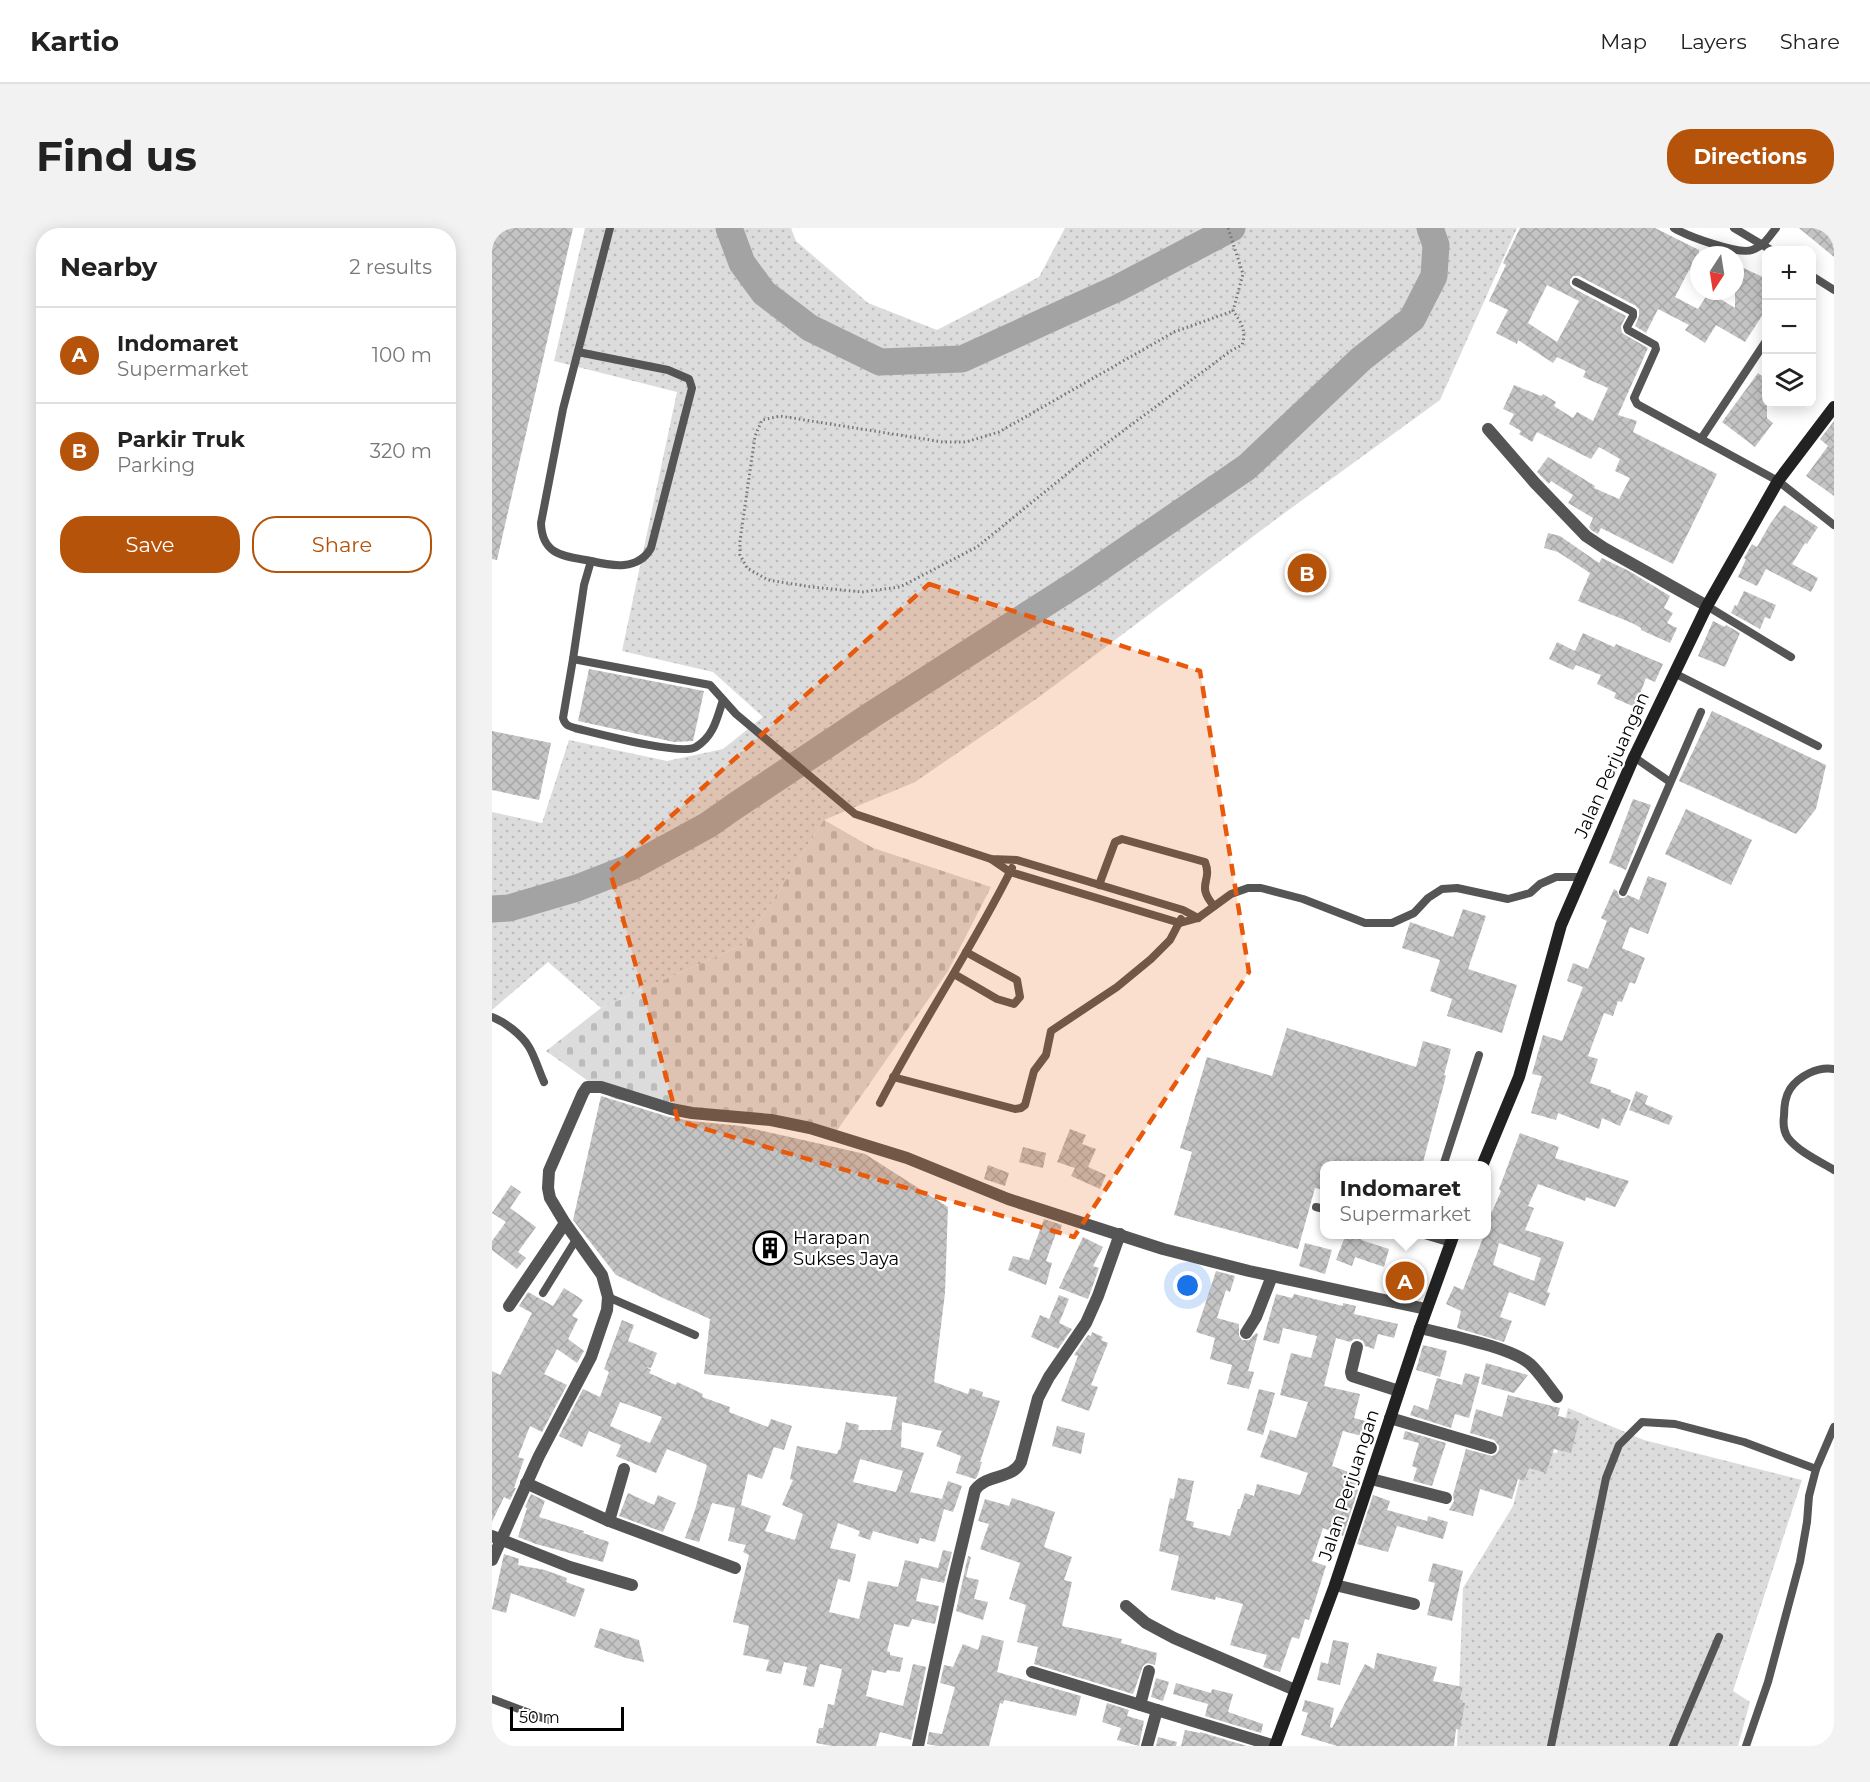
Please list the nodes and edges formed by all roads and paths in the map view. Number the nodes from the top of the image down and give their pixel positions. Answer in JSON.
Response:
{"nodes":[{"id":1,"x":609,"y":228,"type":"edge"},
{"id":2,"x":1228,"y":228,"type":"edge"},
{"id":3,"x":1674,"y":228,"type":"edge"},
{"id":4,"x":1734,"y":228,"type":"edge"},
{"id":5,"x":1776,"y":228,"type":"edge"},
{"id":6,"x":1764,"y":246,"type":"edge"},
{"id":7,"x":1768,"y":246,"type":"edge"},
{"id":8,"x":1762,"y":249,"type":"edge"},
{"id":9,"x":1816,"y":279,"type":"edge"},
{"id":10,"x":1576,"y":282,"type":"dead end"},
{"id":11,"x":1834,"y":290,"type":"edge"},
{"id":12,"x":1233,"y":311,"type":"junction"},
{"id":13,"x":1762,"y":348,"type":"edge"},
{"id":14,"x":578,"y":352,"type":"junction"},
{"id":15,"x":1834,"y":407,"type":"edge"},
{"id":16,"x":1488,"y":429,"type":"dead end"},
{"id":17,"x":1701,"y":439,"type":"junction"},
{"id":18,"x":1778,"y":481,"type":"junction"},
{"id":19,"x":1834,"y":525,"type":"edge"},
{"id":20,"x":591,"y":561,"type":"junction"},
{"id":21,"x":1707,"y":606,"type":"junction"},
{"id":22,"x":1791,"y":657,"type":"dead end"},
{"id":23,"x":573,"y":659,"type":"junction"},
{"id":24,"x":1674,"y":673,"type":"junction"},
{"id":25,"x":723,"y":700,"type":"junction"},
{"id":26,"x":1701,"y":712,"type":"dead end"},
{"id":27,"x":1644,"y":736,"type":"junction"},
{"id":28,"x":1631,"y":741,"type":"dead end"},
{"id":29,"x":1818,"y":746,"type":"dead end"},
{"id":30,"x":1634,"y":757,"type":"junction"},
{"id":31,"x":1670,"y":782,"type":"junction"},
{"id":32,"x":991,"y":859,"type":"junction"},
{"id":33,"x":1017,"y":860,"type":"junction"},
{"id":34,"x":1010,"y":872,"type":"junction"},
{"id":35,"x":1582,"y":877,"type":"junction"},
{"id":36,"x":1099,"y":885,"type":"junction"},
{"id":37,"x":1623,"y":892,"type":"dead end"},
{"id":38,"x":1214,"y":906,"type":"junction"},
{"id":39,"x":1183,"y":910,"type":"junction"},
{"id":40,"x":1198,"y":918,"type":"junction"},
{"id":41,"x":1180,"y":923,"type":"junction"},
{"id":42,"x":966,"y":952,"type":"junction"},
{"id":43,"x":954,"y":974,"type":"junction"},
{"id":44,"x":492,"y":1017,"type":"edge"},
{"id":45,"x":1479,"y":1055,"type":"dead end"},
{"id":46,"x":1834,"y":1069,"type":"edge"},
{"id":47,"x":893,"y":1077,"type":"junction"},
{"id":48,"x":544,"y":1082,"type":"dead end"},
{"id":49,"x":880,"y":1103,"type":"dead end"},
{"id":50,"x":1445,"y":1161,"type":"edge"},
{"id":51,"x":1484,"y":1161,"type":"edge"},
{"id":52,"x":1834,"y":1170,"type":"edge"},
{"id":53,"x":565,"y":1223,"type":"junction"},
{"id":54,"x":1120,"y":1234,"type":"junction"},
{"id":55,"x":577,"y":1238,"type":"junction"},
{"id":56,"x":1453,"y":1239,"type":"edge"},
{"id":57,"x":1272,"y":1276,"type":"junction"},
{"id":58,"x":543,"y":1293,"type":"dead end"},
{"id":59,"x":608,"y":1297,"type":"junction"},
{"id":60,"x":509,"y":1306,"type":"dead end"},
{"id":61,"x":1426,"y":1309,"type":"junction"},
{"id":62,"x":1420,"y":1328,"type":"junction"},
{"id":63,"x":1246,"y":1333,"type":"dead end"},
{"id":64,"x":695,"y":1335,"type":"dead end"},
{"id":65,"x":1357,"y":1347,"type":"dead end"},
{"id":66,"x":1399,"y":1391,"type":"junction"},
{"id":67,"x":1557,"y":1397,"type":"dead end"},
{"id":68,"x":1390,"y":1418,"type":"junction"},
{"id":69,"x":1834,"y":1427,"type":"edge"},
{"id":70,"x":1491,"y":1448,"type":"dead end"},
{"id":71,"x":624,"y":1469,"type":"dead end"},
{"id":72,"x":1816,"y":1469,"type":"junction"},
{"id":73,"x":1371,"y":1479,"type":"junction"},
{"id":74,"x":526,"y":1483,"type":"junction"},
{"id":75,"x":1446,"y":1498,"type":"dead end"},
{"id":76,"x":609,"y":1521,"type":"junction"},
{"id":77,"x":496,"y":1538,"type":"edge"},
{"id":78,"x":492,"y":1560,"type":"edge"},
{"id":79,"x":735,"y":1568,"type":"dead end"},
{"id":80,"x":632,"y":1585,"type":"dead end"},
{"id":81,"x":1335,"y":1585,"type":"junction"},
{"id":82,"x":1414,"y":1604,"type":"dead end"},
{"id":83,"x":1126,"y":1606,"type":"dead end"},
{"id":84,"x":1719,"y":1637,"type":"dead end"},
{"id":85,"x":1149,"y":1671,"type":"dead end"},
{"id":86,"x":1032,"y":1672,"type":"dead end"},
{"id":87,"x":1294,"y":1690,"type":"junction"},
{"id":88,"x":492,"y":1699,"type":"edge"},
{"id":89,"x":1140,"y":1705,"type":"junction"},
{"id":90,"x":1157,"y":1710,"type":"junction"},
{"id":91,"x":548,"y":1720,"type":"dead end"},
{"id":92,"x":918,"y":1746,"type":"edge"},
{"id":93,"x":1147,"y":1746,"type":"edge"},
{"id":94,"x":1275,"y":1746,"type":"edge"},
{"id":95,"x":1551,"y":1746,"type":"edge"},
{"id":96,"x":1673,"y":1746,"type":"edge"},
{"id":97,"x":1746,"y":1746,"type":"edge"}],
"edges":[{"from":1,"to":14,"type":"lane"},
{"from":2,"to":12,"type":"path"},
{"from":3,"to":8,"type":"lane"},
{"from":4,"to":6,"type":"lane"},
{"from":5,"to":7,"type":"lane"},
{"from":9,"to":11,"type":"lane"},
{"from":10,"to":17,"type":"lane"},
{"from":12,"to":12,"type":"path"},
{"from":13,"to":17,"type":"lane"},
{"from":14,"to":20,"type":"lane"},
{"from":14,"to":20,"type":"lane"},
{"from":15,"to":18,"type":"street","name":"Jalan Perjuangan"},
{"from":16,"to":21,"type":"street"},
{"from":17,"to":18,"type":"lane"},
{"from":18,"to":19,"type":"lane"},
{"from":18,"to":21,"type":"street","name":"Jalan Perjuangan"},
{"from":20,"to":23,"type":"lane"},
{"from":21,"to":22,"type":"lane"},
{"from":21,"to":24,"type":"street","name":"Jalan Perjuangan"},
{"from":23,"to":25,"type":"lane"},
{"from":23,"to":25,"type":"lane"},
{"from":24,"to":27,"type":"street","name":"Jalan Perjuangan"},
{"from":24,"to":29,"type":"lane"},
{"from":25,"to":32,"type":"lane"},
{"from":26,"to":31,"type":"lane"},
{"from":27,"to":28,"type":"lane"},
{"from":27,"to":30,"type":"street","name":"Jalan Perjuangan"},
{"from":30,"to":31,"type":"lane"},
{"from":30,"to":35,"type":"street","name":"Jalan Perjuangan"},
{"from":31,"to":37,"type":"lane"},
{"from":32,"to":33,"type":"lane"},
{"from":32,"to":34,"type":"lane"},
{"from":33,"to":34,"type":"lane"},
{"from":33,"to":36,"type":"lane"},
{"from":34,"to":41,"type":"lane"},
{"from":34,"to":42,"type":"lane"},
{"from":35,"to":38,"type":"lane"},
{"from":35,"to":51,"type":"street","name":"Jalan Perjuangan"},
{"from":36,"to":38,"type":"lane"},
{"from":36,"to":39,"type":"lane"},
{"from":38,"to":40,"type":"lane"},
{"from":39,"to":40,"type":"lane"},
{"from":39,"to":41,"type":"lane"},
{"from":40,"to":41,"type":"lane"},
{"from":41,"to":47,"type":"lane"},
{"from":42,"to":43,"type":"lane"},
{"from":42,"to":43,"type":"lane"},
{"from":43,"to":47,"type":"lane"},
{"from":44,"to":48,"type":"lane"},
{"from":45,"to":50,"type":"lane"},
{"from":46,"to":52,"type":"lane"},
{"from":47,"to":49,"type":"lane"},
{"from":53,"to":54,"type":"street"},
{"from":53,"to":55,"type":"street"},
{"from":53,"to":60,"type":"street"},
{"from":54,"to":57,"type":"street"},
{"from":54,"to":92,"type":"street"},
{"from":55,"to":58,"type":"lane"},
{"from":55,"to":59,"type":"street"},
{"from":56,"to":61,"type":"street","name":"Jalan Perjuangan"},
{"from":57,"to":61,"type":"street"},
{"from":57,"to":63,"type":"street"},
{"from":59,"to":64,"type":"lane"},
{"from":59,"to":74,"type":"street"},
{"from":61,"to":62,"type":"street","name":"Jalan Perjuangan"},
{"from":62,"to":66,"type":"street","name":"Jalan Perjuangan"},
{"from":62,"to":67,"type":"street"},
{"from":65,"to":66,"type":"street"},
{"from":66,"to":68,"type":"street","name":"Jalan Perjuangan"},
{"from":68,"to":70,"type":"street"},
{"from":68,"to":73,"type":"street","name":"Jalan Perjuangan"},
{"from":69,"to":72,"type":"lane"},
{"from":71,"to":76,"type":"street"},
{"from":72,"to":95,"type":"lane"},
{"from":72,"to":97,"type":"lane"},
{"from":73,"to":75,"type":"street"},
{"from":73,"to":81,"type":"street","name":"Jalan Perjuangan"},
{"from":74,"to":76,"type":"street"},
{"from":74,"to":77,"type":"street"},
{"from":76,"to":79,"type":"street"},
{"from":77,"to":78,"type":"street"},
{"from":77,"to":80,"type":"street"},
{"from":81,"to":82,"type":"street"},
{"from":81,"to":87,"type":"street","name":"Jalan Perjuangan"},
{"from":83,"to":87,"type":"street"},
{"from":84,"to":96,"type":"lane"},
{"from":85,"to":89,"type":"street"},
{"from":86,"to":89,"type":"street"},
{"from":87,"to":94,"type":"street","name":"Jalan Perjuangan"},
{"from":88,"to":91,"type":"lane"},
{"from":89,"to":90,"type":"street"},
{"from":90,"to":93,"type":"street"},
{"from":90,"to":94,"type":"street"}]}
